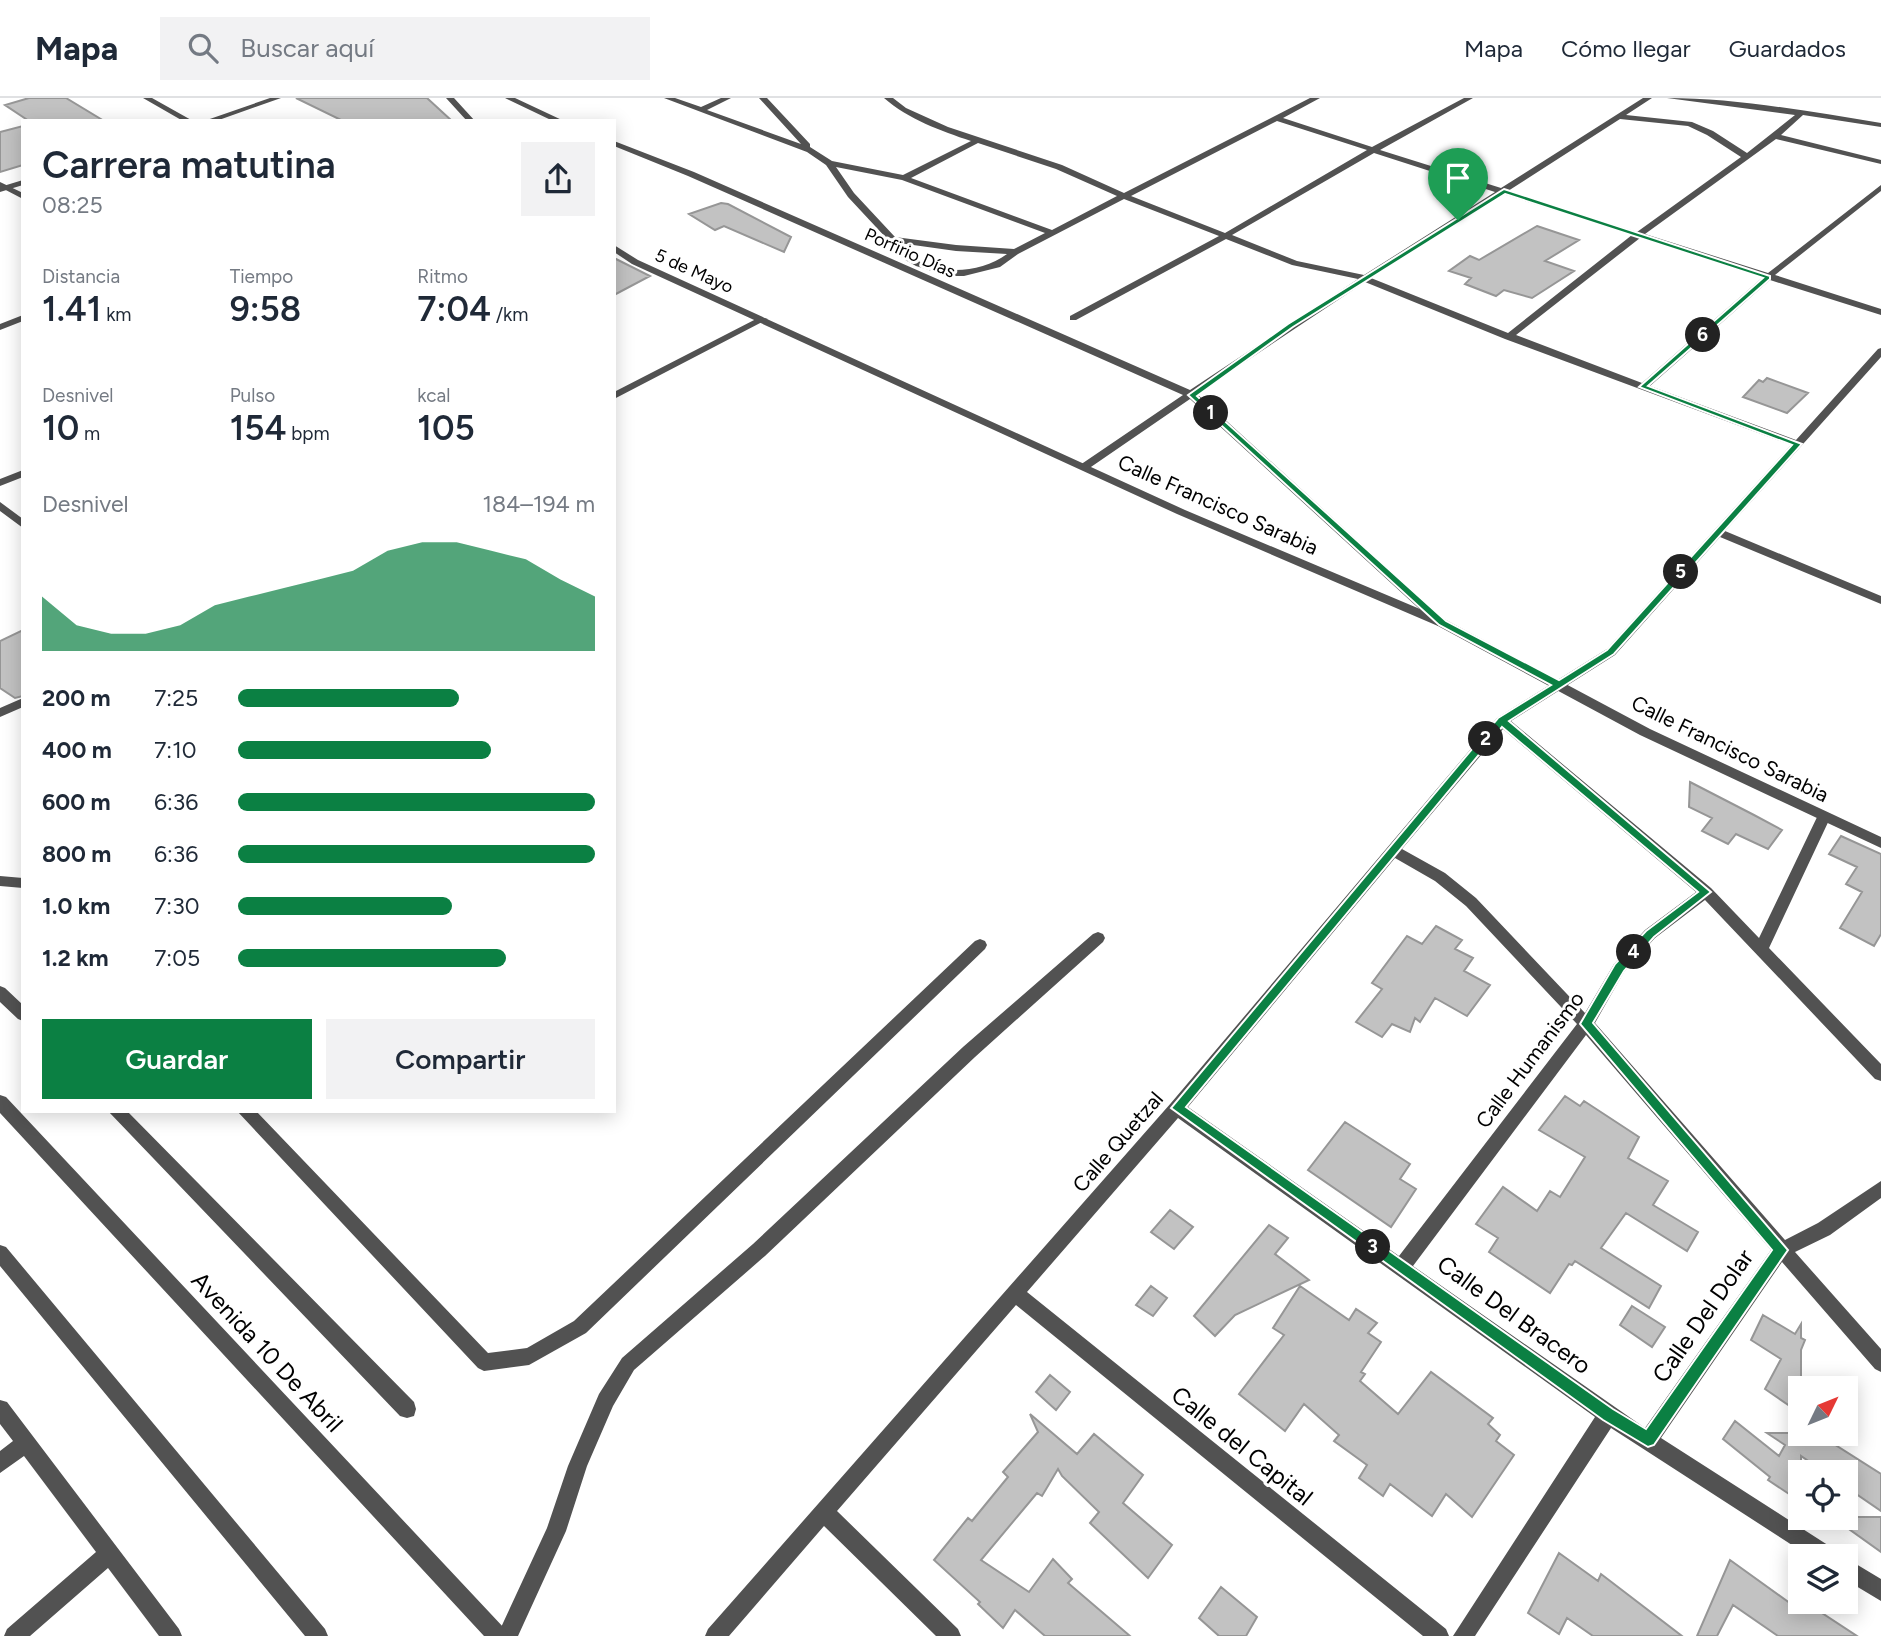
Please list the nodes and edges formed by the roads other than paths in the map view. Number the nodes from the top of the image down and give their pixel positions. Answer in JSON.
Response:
{"nodes":[{"id":1,"x":147,"y":98,"type":"edge"},
{"id":2,"x":277,"y":98,"type":"edge"},
{"id":3,"x":450,"y":98,"type":"edge"},
{"id":4,"x":509,"y":98,"type":"edge"},
{"id":5,"x":668,"y":98,"type":"edge"},
{"id":6,"x":727,"y":98,"type":"edge"},
{"id":7,"x":763,"y":98,"type":"edge"},
{"id":8,"x":888,"y":98,"type":"edge"},
{"id":9,"x":1316,"y":98,"type":"edge"},
{"id":10,"x":1469,"y":98,"type":"edge"},
{"id":11,"x":1648,"y":98,"type":"edge"},
{"id":12,"x":1671,"y":98,"type":"edge"},
{"id":13,"x":701,"y":110,"type":"junction"},
{"id":14,"x":1801,"y":113,"type":"junction"},
{"id":15,"x":1619,"y":117,"type":"junction"},
{"id":16,"x":1277,"y":118,"type":"junction"},
{"id":17,"x":185,"y":119,"type":"edge"},
{"id":18,"x":214,"y":119,"type":"edge"},
{"id":19,"x":469,"y":119,"type":"edge"},
{"id":20,"x":556,"y":119,"type":"edge"},
{"id":21,"x":1881,"y":125,"type":"edge"},
{"id":22,"x":1775,"y":136,"type":"junction"},
{"id":23,"x":980,"y":139,"type":"junction"},
{"id":24,"x":616,"y":144,"type":"edge"},
{"id":25,"x":810,"y":150,"type":"junction"},
{"id":26,"x":1373,"y":150,"type":"junction"},
{"id":27,"x":1746,"y":156,"type":"junction"},
{"id":28,"x":1881,"y":162,"type":"edge"},
{"id":29,"x":829,"y":163,"type":"junction"},
{"id":30,"x":904,"y":178,"type":"junction"},
{"id":31,"x":21,"y":182,"type":"edge"},
{"id":32,"x":2,"y":187,"type":"edge"},
{"id":33,"x":1881,"y":187,"type":"edge"},
{"id":34,"x":1504,"y":191,"type":"junction"},
{"id":35,"x":21,"y":196,"type":"edge"},
{"id":36,"x":1124,"y":196,"type":"junction"},
{"id":37,"x":1052,"y":233,"type":"junction"},
{"id":38,"x":1227,"y":235,"type":"junction"},
{"id":39,"x":1638,"y":235,"type":"junction"},
{"id":40,"x":892,"y":239,"type":"junction"},
{"id":41,"x":616,"y":249,"type":"edge"},
{"id":42,"x":1015,"y":252,"type":"junction"},
{"id":43,"x":1768,"y":277,"type":"junction"},
{"id":44,"x":1364,"y":278,"type":"junction"},
{"id":45,"x":1881,"y":312,"type":"edge"},
{"id":46,"x":1073,"y":318,"type":"dead end"},
{"id":47,"x":21,"y":319,"type":"edge"},
{"id":48,"x":763,"y":319,"type":"junction"},
{"id":49,"x":2,"y":324,"type":"edge"},
{"id":50,"x":1508,"y":337,"type":"junction"},
{"id":51,"x":1881,"y":351,"type":"edge"},
{"id":52,"x":1643,"y":387,"type":"junction"},
{"id":53,"x":616,"y":395,"type":"edge"},
{"id":54,"x":1192,"y":395,"type":"junction"},
{"id":55,"x":1798,"y":444,"type":"junction"},
{"id":56,"x":1084,"y":467,"type":"junction"},
{"id":57,"x":21,"y":475,"type":"edge"},
{"id":58,"x":0,"y":483,"type":"edge"},
{"id":59,"x":0,"y":505,"type":"edge"},
{"id":60,"x":21,"y":523,"type":"edge"},
{"id":61,"x":1717,"y":532,"type":"junction"},
{"id":62,"x":1881,"y":600,"type":"edge"},
{"id":63,"x":1442,"y":623,"type":"junction"},
{"id":64,"x":1559,"y":685,"type":"junction"},
{"id":65,"x":21,"y":703,"type":"edge"},
{"id":66,"x":2,"y":711,"type":"edge"},
{"id":67,"x":1502,"y":721,"type":"junction"},
{"id":68,"x":1824,"y":816,"type":"junction"},
{"id":69,"x":1881,"y":843,"type":"edge"},
{"id":70,"x":1392,"y":850,"type":"junction"},
{"id":71,"x":0,"y":881,"type":"edge"},
{"id":72,"x":21,"y":882,"type":"edge"},
{"id":73,"x":1706,"y":892,"type":"junction"},
{"id":74,"x":1098,"y":938,"type":"dead end"},
{"id":75,"x":980,"y":945,"type":"dead end"},
{"id":76,"x":1761,"y":950,"type":"junction"},
{"id":77,"x":0,"y":992,"type":"edge"},
{"id":78,"x":21,"y":1013,"type":"edge"},
{"id":79,"x":1586,"y":1024,"type":"junction"},
{"id":80,"x":1881,"y":1074,"type":"edge"},
{"id":81,"x":0,"y":1101,"type":"edge"},
{"id":82,"x":1177,"y":1108,"type":"junction"},
{"id":83,"x":118,"y":1113,"type":"edge"},
{"id":84,"x":247,"y":1113,"type":"edge"},
{"id":85,"x":1881,"y":1188,"type":"edge"},
{"id":86,"x":1781,"y":1250,"type":"junction"},
{"id":87,"x":0,"y":1253,"type":"edge"},
{"id":88,"x":1401,"y":1267,"type":"junction"},
{"id":89,"x":1015,"y":1293,"type":"junction"},
{"id":90,"x":1881,"y":1363,"type":"edge"},
{"id":91,"x":0,"y":1409,"type":"edge"},
{"id":92,"x":407,"y":1409,"type":"dead end"},
{"id":93,"x":1608,"y":1415,"type":"junction"},
{"id":94,"x":1648,"y":1440,"type":"junction"},
{"id":95,"x":26,"y":1443,"type":"junction"},
{"id":96,"x":0,"y":1463,"type":"edge"},
{"id":97,"x":824,"y":1512,"type":"junction"},
{"id":98,"x":1808,"y":1544,"type":"edge"},
{"id":99,"x":110,"y":1553,"type":"junction"},
{"id":100,"x":1858,"y":1576,"type":"edge"},
{"id":101,"x":1881,"y":1591,"type":"edge"},
{"id":102,"x":14,"y":1636,"type":"edge"},
{"id":103,"x":172,"y":1636,"type":"edge"},
{"id":104,"x":318,"y":1636,"type":"edge"},
{"id":105,"x":498,"y":1636,"type":"edge"},
{"id":106,"x":507,"y":1636,"type":"edge"},
{"id":107,"x":715,"y":1636,"type":"edge"},
{"id":108,"x":951,"y":1636,"type":"edge"},
{"id":109,"x":1439,"y":1636,"type":"edge"},
{"id":110,"x":1463,"y":1636,"type":"edge"}],
"edges":[{"from":1,"to":17,"type":"street"},
{"from":2,"to":18,"type":"street"},
{"from":3,"to":19,"type":"street"},
{"from":4,"to":20,"type":"street"},
{"from":5,"to":13,"type":"street"},
{"from":6,"to":13,"type":"street"},
{"from":7,"to":25,"type":"street"},
{"from":8,"to":23,"type":"street"},
{"from":9,"to":16,"type":"street"},
{"from":10,"to":26,"type":"street"},
{"from":11,"to":15,"type":"street"},
{"from":12,"to":14,"type":"street"},
{"from":13,"to":25,"type":"street"},
{"from":14,"to":21,"type":"street"},
{"from":14,"to":22,"type":"street"},
{"from":15,"to":27,"type":"street"},
{"from":15,"to":34,"type":"street"},
{"from":16,"to":26,"type":"street"},
{"from":16,"to":36,"type":"street"},
{"from":22,"to":27,"type":"street"},
{"from":22,"to":28,"type":"street"},
{"from":23,"to":30,"type":"street"},
{"from":23,"to":36,"type":"street"},
{"from":24,"to":54,"type":"street","name":"Porfirio Días"},
{"from":25,"to":29,"type":"street"},
{"from":26,"to":34,"type":"street"},
{"from":26,"to":38,"type":"street"},
{"from":27,"to":39,"type":"street"},
{"from":29,"to":30,"type":"street"},
{"from":29,"to":40,"type":"street"},
{"from":30,"to":37,"type":"street"},
{"from":31,"to":32,"type":"street"},
{"from":32,"to":35,"type":"street"},
{"from":33,"to":43,"type":"street"},
{"from":34,"to":39,"type":"street"},
{"from":34,"to":44,"type":"street"},
{"from":36,"to":37,"type":"street"},
{"from":36,"to":38,"type":"street"},
{"from":37,"to":42,"type":"street"},
{"from":38,"to":44,"type":"street"},
{"from":38,"to":46,"type":"street"},
{"from":39,"to":43,"type":"street"},
{"from":39,"to":50,"type":"street"},
{"from":40,"to":42,"type":"street"},
{"from":40,"to":42,"type":"street"},
{"from":41,"to":48,"type":"street","name":"5 de Mayo"},
{"from":43,"to":45,"type":"street"},
{"from":43,"to":52,"type":"street"},
{"from":44,"to":50,"type":"street"},
{"from":44,"to":54,"type":"street"},
{"from":47,"to":49,"type":"street"},
{"from":48,"to":53,"type":"street"},
{"from":48,"to":56,"type":"street","name":"Calle Francisco Sarabia"},
{"from":50,"to":52,"type":"street"},
{"from":51,"to":55,"type":"street","name":"Calle Quetzal"},
{"from":52,"to":55,"type":"street"},
{"from":54,"to":56,"type":"street"},
{"from":54,"to":63,"type":"street","name":"Porfirio Días"},
{"from":55,"to":61,"type":"street","name":"Calle Quetzal"},
{"from":56,"to":63,"type":"street","name":"Calle Francisco Sarabia"},
{"from":57,"to":58,"type":"street"},
{"from":59,"to":60,"type":"street"},
{"from":61,"to":62,"type":"street"},
{"from":61,"to":64,"type":"street","name":"Calle Quetzal"},
{"from":63,"to":64,"type":"street","name":"Calle Francisco Sarabia"},
{"from":64,"to":67,"type":"street","name":"Calle Quetzal"},
{"from":64,"to":68,"type":"street","name":"Calle Francisco Sarabia"},
{"from":65,"to":66,"type":"street"},
{"from":67,"to":70,"type":"street","name":"Calle Quetzal"},
{"from":67,"to":73,"type":"street"},
{"from":68,"to":69,"type":"street","name":"Calle Francisco Sarabia"},
{"from":68,"to":76,"type":"street"},
{"from":70,"to":79,"type":"street"},
{"from":70,"to":82,"type":"street","name":"Calle Quetzal"},
{"from":71,"to":72,"type":"street"},
{"from":73,"to":76,"type":"street"},
{"from":73,"to":79,"type":"street","name":"Calle Humanismo"},
{"from":74,"to":106,"type":"street"},
{"from":75,"to":84,"type":"street"},
{"from":76,"to":80,"type":"street"},
{"from":77,"to":78,"type":"street"},
{"from":79,"to":86,"type":"street"},
{"from":79,"to":88,"type":"street","name":"Calle Humanismo"},
{"from":81,"to":105,"type":"street","name":"Avenida 10 De Abril"},
{"from":82,"to":88,"type":"street","name":"Calle Del Bracero"},
{"from":82,"to":89,"type":"street","name":"Calle Quetzal"},
{"from":83,"to":92,"type":"street"},
{"from":85,"to":86,"type":"street","name":"Calle Del Dolar"},
{"from":86,"to":90,"type":"street"},
{"from":86,"to":94,"type":"street","name":"Calle Del Dolar"},
{"from":87,"to":104,"type":"street"},
{"from":88,"to":93,"type":"street","name":"Calle Del Bracero"},
{"from":89,"to":97,"type":"street","name":"Calle Quetzal"},
{"from":89,"to":109,"type":"street","name":"Calle del Capital"},
{"from":91,"to":95,"type":"street"},
{"from":93,"to":94,"type":"street","name":"Calle Del Bracero"},
{"from":93,"to":110,"type":"street"},
{"from":94,"to":98,"type":"street","name":"Calle Del Bracero"},
{"from":95,"to":96,"type":"street"},
{"from":95,"to":99,"type":"street"},
{"from":97,"to":107,"type":"street","name":"Calle Quetzal"},
{"from":97,"to":108,"type":"street"},
{"from":99,"to":102,"type":"street"},
{"from":99,"to":103,"type":"street"},
{"from":100,"to":101,"type":"street"}]}
